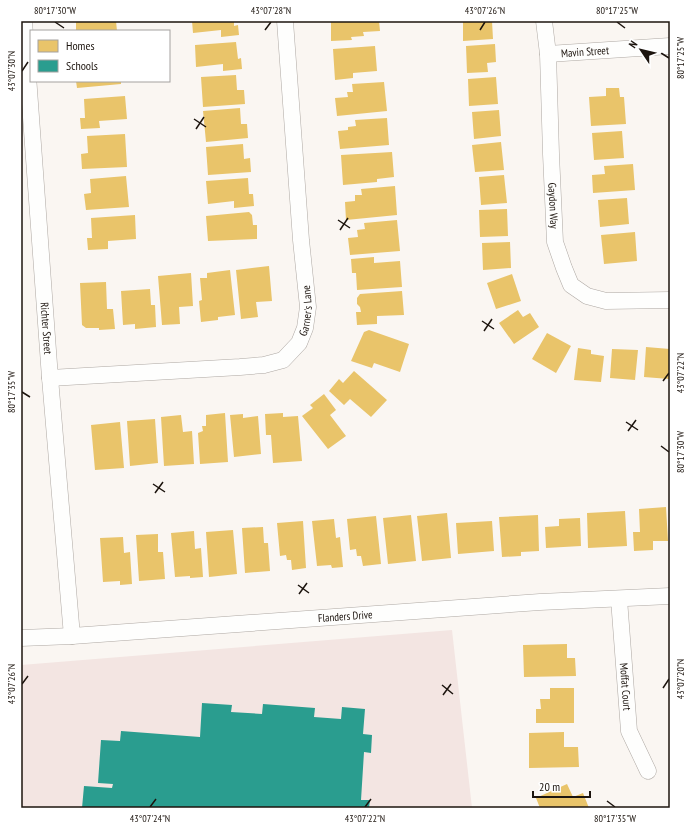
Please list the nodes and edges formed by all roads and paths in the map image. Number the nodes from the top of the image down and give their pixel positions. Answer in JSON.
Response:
{"nodes":[{"id":1,"x":24,"y":21,"type":"edge"},
{"id":2,"x":285,"y":21,"type":"edge"},
{"id":3,"x":544,"y":21,"type":"edge"},
{"id":4,"x":670,"y":46,"type":"edge"},
{"id":5,"x":548,"y":54,"type":"junction"},
{"id":6,"x":670,"y":300,"type":"edge"},
{"id":7,"x":50,"y":378,"type":"junction"},
{"id":8,"x":670,"y":596,"type":"edge"},
{"id":9,"x":619,"y":599,"type":"junction"},
{"id":10,"x":72,"y":636,"type":"junction"},
{"id":11,"x":21,"y":638,"type":"edge"},
{"id":12,"x":648,"y":771,"type":"dead end"}],
"edges":[{"from":1,"to":7,"type":"street","name":"Richter Street"},
{"from":2,"to":7,"type":"street","name":"Garner's Lane"},
{"from":3,"to":5,"type":"street","name":"Gaydon Way"},
{"from":4,"to":5,"type":"street","name":"Mavin Street"},
{"from":5,"to":6,"type":"street","name":"Gaydon Way"},
{"from":7,"to":10,"type":"street","name":"Richter Street"},
{"from":8,"to":9,"type":"street","name":"Flanders Drive"},
{"from":9,"to":10,"type":"street","name":"Flanders Drive"},
{"from":9,"to":12,"type":"street","name":"Moffat Court"},
{"from":10,"to":11,"type":"street","name":"Flanders Drive"}]}
